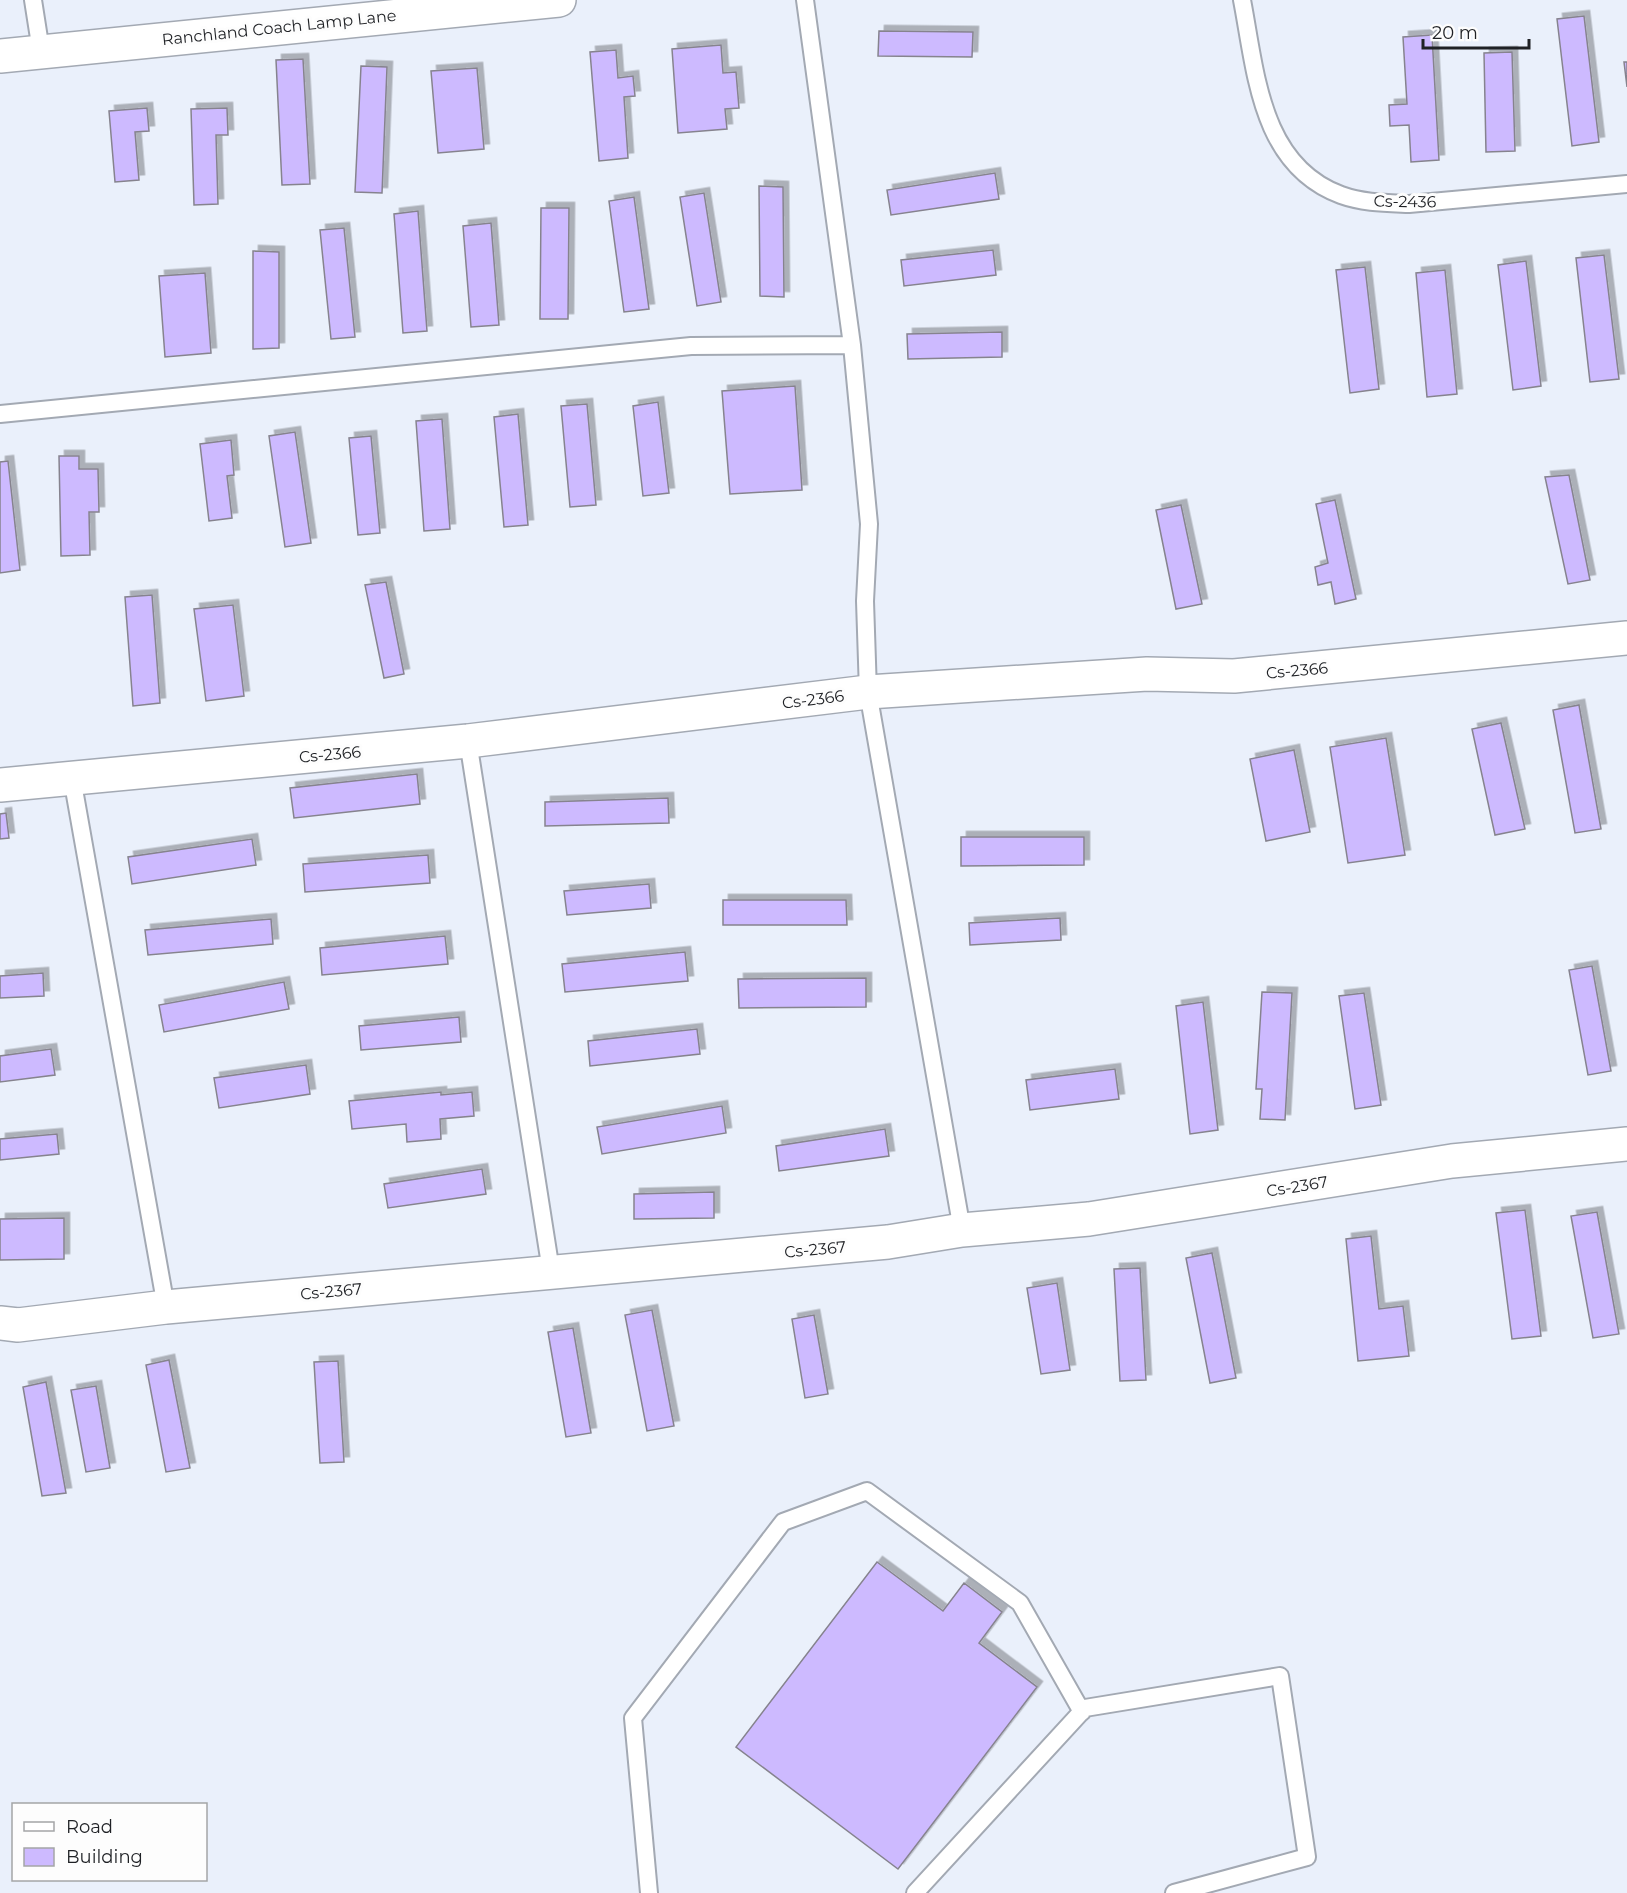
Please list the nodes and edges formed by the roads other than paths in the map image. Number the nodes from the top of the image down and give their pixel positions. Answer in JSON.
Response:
{"nodes":[{"id":1,"x":33,"y":0,"type":"edge"},
{"id":2,"x":559,"y":0,"type":"edge"},
{"id":3,"x":805,"y":0,"type":"edge"},
{"id":4,"x":1242,"y":0,"type":"edge"},
{"id":5,"x":421,"y":6,"type":"edge"},
{"id":6,"x":41,"y":51,"type":"junction"},
{"id":7,"x":0,"y":56,"type":"edge"},
{"id":8,"x":1627,"y":184,"type":"edge"},
{"id":9,"x":852,"y":345,"type":"junction"},
{"id":10,"x":0,"y":414,"type":"edge"},
{"id":11,"x":1627,"y":638,"type":"edge"},
{"id":12,"x":868,"y":692,"type":"junction"},
{"id":13,"x":468,"y":741,"type":"junction"},
{"id":14,"x":72,"y":778,"type":"junction"},
{"id":15,"x":0,"y":785,"type":"edge"},
{"id":16,"x":1627,"y":1144,"type":"edge"},
{"id":17,"x":962,"y":1230,"type":"junction"},
{"id":18,"x":551,"y":1271,"type":"junction"},
{"id":19,"x":166,"y":1306,"type":"junction"},
{"id":20,"x":0,"y":1323,"type":"edge"},
{"id":21,"x":1082,"y":1712,"type":"junction"},
{"id":22,"x":649,"y":1893,"type":"edge"},
{"id":23,"x":915,"y":1893,"type":"edge"},
{"id":24,"x":1174,"y":1893,"type":"edge"}],
"edges":[{"from":1,"to":6,"type":"lane"},
{"from":2,"to":5,"type":"street","name":"Ranchland Coach Lamp Lane"},
{"from":3,"to":9,"type":"lane"},
{"from":4,"to":8,"type":"lane","name":"Cs-2436"},
{"from":5,"to":6,"type":"street","name":"Ranchland Coach Lamp Lane"},
{"from":6,"to":7,"type":"street","name":"Ranchland Coach Lamp Lane"},
{"from":9,"to":10,"type":"lane"},
{"from":9,"to":12,"type":"lane"},
{"from":11,"to":12,"type":"street","name":"Cs-2366"},
{"from":12,"to":13,"type":"street","name":"Cs-2366"},
{"from":12,"to":17,"type":"lane"},
{"from":13,"to":14,"type":"street","name":"Cs-2366"},
{"from":13,"to":18,"type":"lane"},
{"from":14,"to":15,"type":"street","name":"Cs-2366"},
{"from":14,"to":19,"type":"lane"},
{"from":16,"to":17,"type":"street","name":"Cs-2367"},
{"from":17,"to":18,"type":"street","name":"Cs-2367"},
{"from":18,"to":19,"type":"street","name":"Cs-2367"},
{"from":19,"to":20,"type":"street","name":"Cs-2367"},
{"from":21,"to":22,"type":"lane"},
{"from":21,"to":23,"type":"lane"},
{"from":21,"to":24,"type":"lane"}]}
